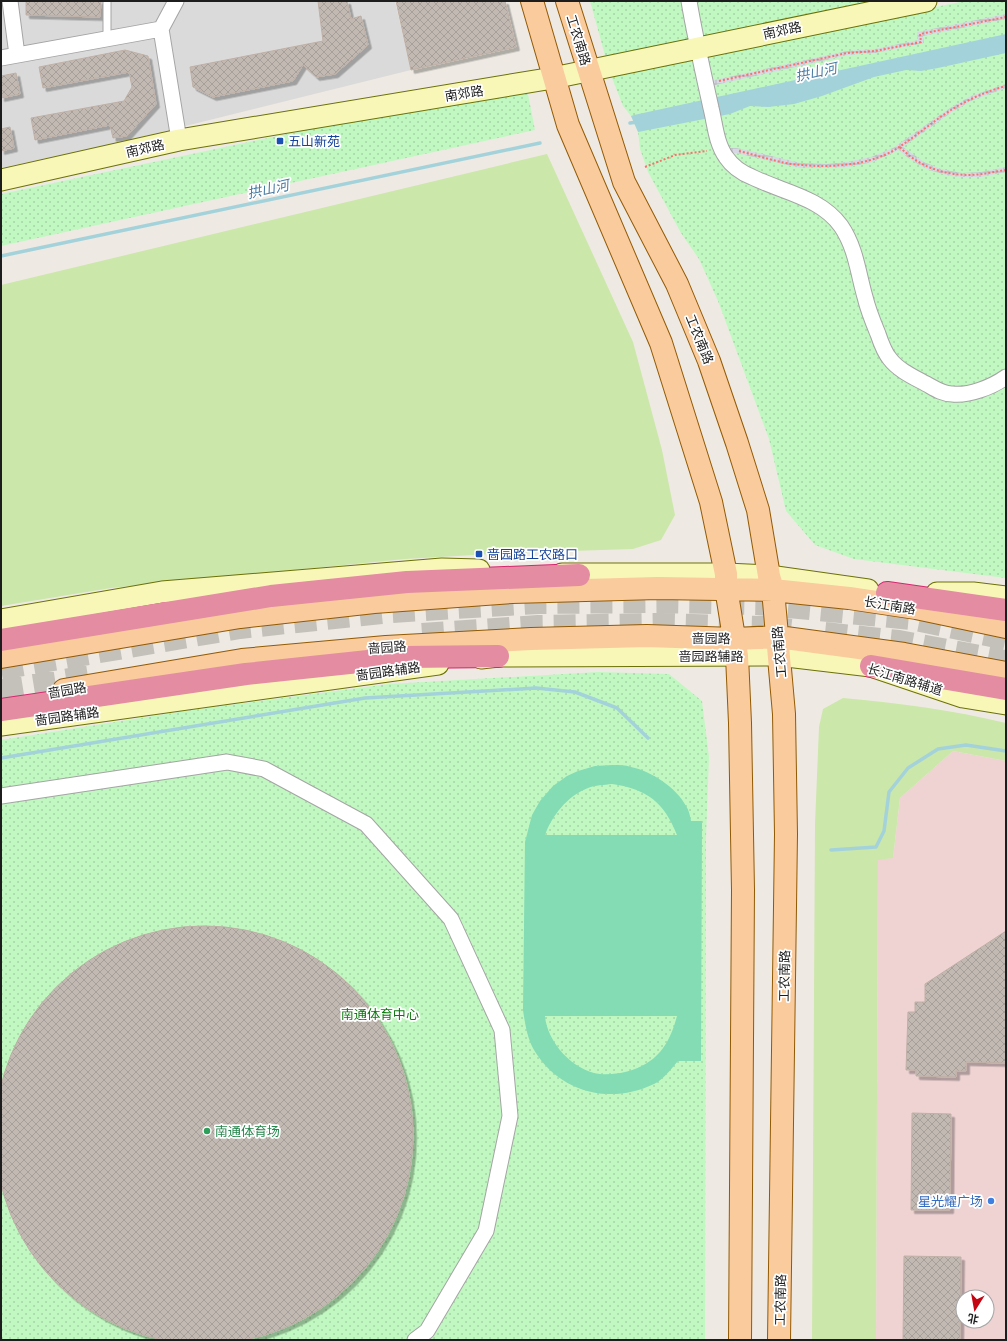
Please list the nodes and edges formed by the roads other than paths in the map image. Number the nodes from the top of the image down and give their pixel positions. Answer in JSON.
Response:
{"nodes":[{"id":1,"x":10,"y":1,"type":"edge"},
{"id":2,"x":107,"y":1,"type":"edge"},
{"id":3,"x":176,"y":1,"type":"edge"},
{"id":4,"x":532,"y":1,"type":"edge"},
{"id":5,"x":567,"y":1,"type":"edge"},
{"id":6,"x":689,"y":1,"type":"edge"},
{"id":7,"x":926,"y":1,"type":"edge"},
{"id":8,"x":161,"y":29,"type":"junction"},
{"id":9,"x":107,"y":39,"type":"junction"},
{"id":10,"x":17,"y":55,"type":"junction"},
{"id":11,"x":1,"y":58,"type":"edge"},
{"id":12,"x":588,"y":70,"type":"junction"},
{"id":13,"x":553,"y":78,"type":"junction"},
{"id":14,"x":179,"y":140,"type":"junction"},
{"id":15,"x":1,"y":180,"type":"edge"},
{"id":16,"x":1006,"y":377,"type":"edge"},
{"id":17,"x":578,"y":575,"type":"junction"},
{"id":18,"x":726,"y":581,"type":"junction"},
{"id":19,"x":771,"y":583,"type":"junction"},
{"id":20,"x":886,"y":593,"type":"junction"},
{"id":21,"x":1006,"y":597,"type":"edge"},
{"id":22,"x":1006,"y":610,"type":"edge"},
{"id":23,"x":1,"y":620,"type":"edge"},
{"id":24,"x":1006,"y":627,"type":"edge"},
{"id":25,"x":1,"y":640,"type":"edge"},
{"id":26,"x":778,"y":646,"type":"junction"},
{"id":27,"x":735,"y":647,"type":"junction"},
{"id":28,"x":498,"y":656,"type":"junction"},
{"id":29,"x":1,"y":657,"type":"edge"},
{"id":30,"x":871,"y":666,"type":"junction"},
{"id":31,"x":1006,"y":673,"type":"edge"},
{"id":32,"x":1006,"y":688,"type":"edge"},
{"id":33,"x":1,"y":701,"type":"edge"},
{"id":34,"x":1006,"y":704,"type":"edge"},
{"id":35,"x":1,"y":710,"type":"edge"},
{"id":36,"x":1,"y":725,"type":"edge"},
{"id":37,"x":1,"y":796,"type":"edge"},
{"id":38,"x":415,"y":1340,"type":"edge"},
{"id":39,"x":740,"y":1340,"type":"edge"},
{"id":40,"x":780,"y":1340,"type":"edge"}],
"edges":[{"from":1,"to":10,"type":"street"},
{"from":2,"to":9,"type":"lane"},
{"from":3,"to":8,"type":"street"},
{"from":4,"to":13,"type":"main road"},
{"from":5,"to":12,"type":"main road","name":"工农南路"},
{"from":6,"to":16,"type":"street"},
{"from":7,"to":12,"type":"street","name":"南郊路"},
{"from":8,"to":9,"type":"street"},
{"from":8,"to":14,"type":"street"},
{"from":9,"to":10,"type":"street"},
{"from":10,"to":11,"type":"street"},
{"from":12,"to":13,"type":"street","name":"南郊路"},
{"from":12,"to":19,"type":"main road","name":"工农南路"},
{"from":13,"to":14,"type":"street","name":"南郊路"},
{"from":13,"to":18,"type":"main road"},
{"from":14,"to":15,"type":"street","name":"南郊路"},
{"from":17,"to":18,"type":"street"},
{"from":17,"to":23,"type":"street"},
{"from":17,"to":25,"type":"highway"},
{"from":18,"to":19,"type":"main road"},
{"from":18,"to":27,"type":"main road"},
{"from":18,"to":29,"type":"main road"},
{"from":19,"to":20,"type":"street"},
{"from":19,"to":24,"type":"main road","name":"长江南路"},
{"from":19,"to":26,"type":"main road","name":"工农南路"},
{"from":20,"to":21,"type":"street"},
{"from":20,"to":22,"type":"highway"},
{"from":26,"to":27,"type":"main road","name":"啬园路"},
{"from":26,"to":30,"type":"street","name":"长江南路辅道"},
{"from":26,"to":31,"type":"main road"},
{"from":26,"to":40,"type":"main road","name":"工农南路"},
{"from":27,"to":28,"type":"street","name":"啬园路辅路"},
{"from":27,"to":33,"type":"main road","name":"啬园路"},
{"from":27,"to":39,"type":"main road"},
{"from":28,"to":35,"type":"highway"},
{"from":28,"to":36,"type":"street","name":"啬园路辅路"},
{"from":30,"to":32,"type":"highway"},
{"from":30,"to":34,"type":"street","name":"长江南路辅道"},
{"from":37,"to":38,"type":"street"}]}
